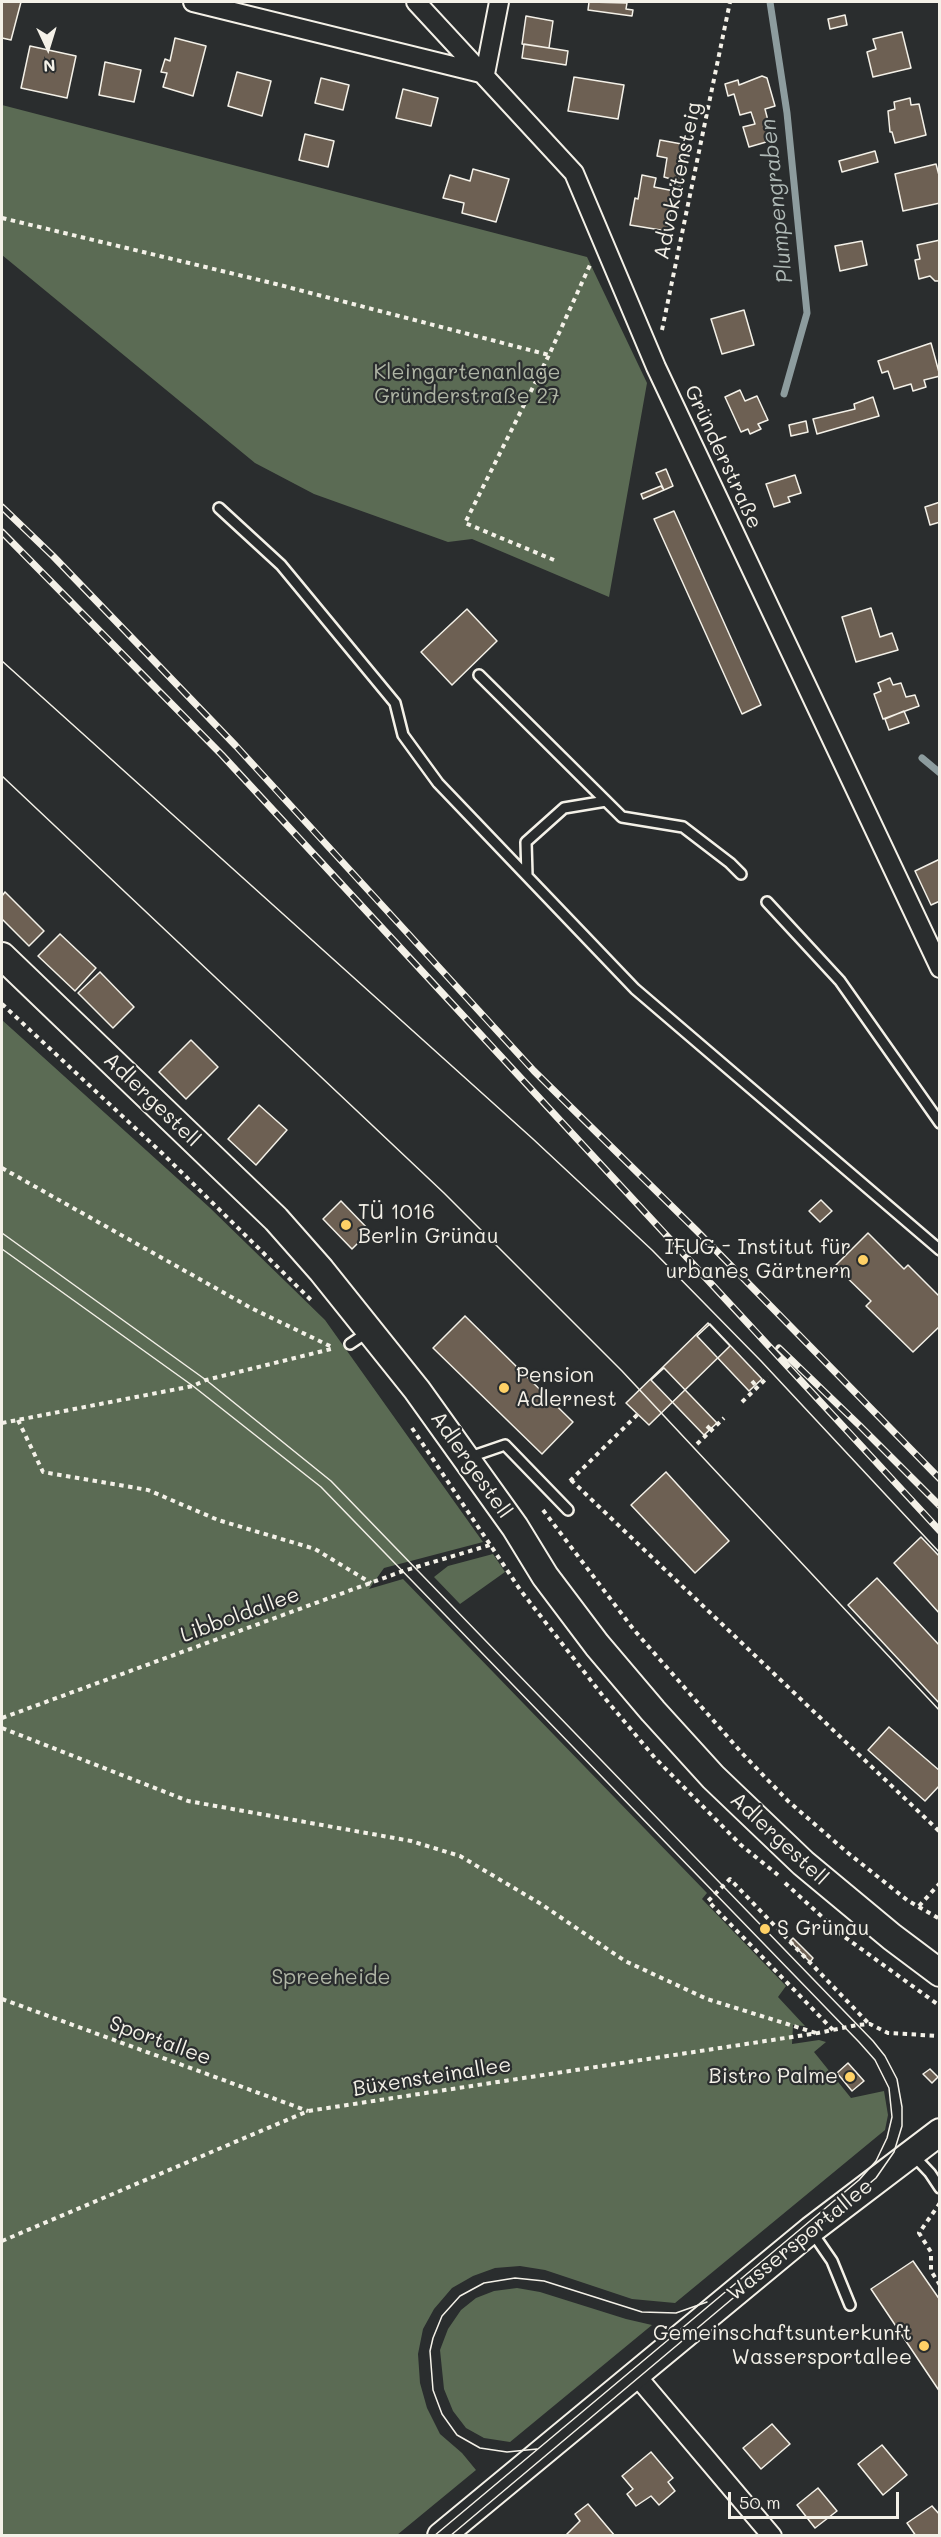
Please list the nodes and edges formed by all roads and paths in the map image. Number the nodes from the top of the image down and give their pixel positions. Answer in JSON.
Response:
{"nodes":[{"id":1,"x":192,"y":2,"type":"edge"},
{"id":2,"x":416,"y":2,"type":"edge"},
{"id":3,"x":499,"y":2,"type":"edge"},
{"id":4,"x":730,"y":2,"type":"edge"},
{"id":5,"x":485,"y":74,"type":"junction"},
{"id":6,"x":2,"y":218,"type":"edge"},
{"id":7,"x":608,"y":254,"type":"junction"},
{"id":8,"x":549,"y":355,"type":"junction"},
{"id":9,"x":656,"y":367,"type":"junction"},
{"id":10,"x":219,"y":508,"type":"dead end"},
{"id":11,"x":554,"y":560,"type":"dead end"},
{"id":12,"x":479,"y":675,"type":"dead end"},
{"id":13,"x":606,"y":801,"type":"junction"},
{"id":14,"x":741,"y":874,"type":"dead end"},
{"id":15,"x":527,"y":876,"type":"junction"},
{"id":16,"x":767,"y":902,"type":"dead end"},
{"id":17,"x":2,"y":956,"type":"edge"},
{"id":18,"x":939,"y":968,"type":"edge"},
{"id":19,"x":2,"y":1004,"type":"edge"},
{"id":20,"x":939,"y":1123,"type":"edge"},
{"id":21,"x":2,"y":1168,"type":"edge"},
{"id":22,"x":939,"y":1250,"type":"edge"},
{"id":23,"x":320,"y":1308,"type":"dead end"},
{"id":24,"x":360,"y":1337,"type":"junction"},
{"id":25,"x":334,"y":1348,"type":"junction"},
{"id":26,"x":768,"y":1377,"type":"dead end"},
{"id":27,"x":752,"y":1381,"type":"dead end"},
{"id":28,"x":757,"y":1387,"type":"junction"},
{"id":29,"x":742,"y":1401,"type":"dead end"},
{"id":30,"x":638,"y":1414,"type":"dead end"},
{"id":31,"x":724,"y":1418,"type":"dead end"},
{"id":32,"x":18,"y":1420,"type":"junction"},
{"id":33,"x":2,"y":1423,"type":"edge"},
{"id":34,"x":707,"y":1426,"type":"dead end"},
{"id":35,"x":711,"y":1430,"type":"junction"},
{"id":36,"x":697,"y":1444,"type":"dead end"},
{"id":37,"x":467,"y":1458,"type":"junction"},
{"id":38,"x":571,"y":1480,"type":"junction"},
{"id":39,"x":554,"y":1496,"type":"junction"},
{"id":40,"x":541,"y":1508,"type":"junction"},
{"id":41,"x":568,"y":1510,"type":"dead end"},
{"id":42,"x":535,"y":1513,"type":"dead end"},
{"id":43,"x":490,"y":1545,"type":"dead end"},
{"id":44,"x":372,"y":1583,"type":"junction"},
{"id":45,"x":2,"y":1718,"type":"edge"},
{"id":46,"x":2,"y":1728,"type":"edge"},
{"id":47,"x":939,"y":1833,"type":"edge"},
{"id":48,"x":741,"y":1845,"type":"dead end"},
{"id":49,"x":939,"y":1883,"type":"edge"},
{"id":50,"x":919,"y":1906,"type":"junction"},
{"id":51,"x":939,"y":1919,"type":"edge"},
{"id":52,"x":939,"y":1973,"type":"edge"},
{"id":53,"x":2,"y":1999,"type":"edge"},
{"id":54,"x":939,"y":2006,"type":"edge"},
{"id":55,"x":870,"y":2024,"type":"junction"},
{"id":56,"x":833,"y":2030,"type":"junction"},
{"id":57,"x":818,"y":2033,"type":"junction"},
{"id":58,"x":939,"y":2036,"type":"edge"},
{"id":59,"x":309,"y":2111,"type":"junction"},
{"id":60,"x":939,"y":2132,"type":"edge"},
{"id":61,"x":912,"y":2154,"type":"junction"},
{"id":62,"x":939,"y":2188,"type":"edge"},
{"id":63,"x":939,"y":2203,"type":"edge"},
{"id":64,"x":811,"y":2230,"type":"junction"},
{"id":65,"x":2,"y":2241,"type":"edge"},
{"id":66,"x":939,"y":2285,"type":"edge"},
{"id":67,"x":850,"y":2305,"type":"dead end"},
{"id":68,"x":635,"y":2374,"type":"junction"},
{"id":69,"x":441,"y":2535,"type":"edge"},
{"id":70,"x":772,"y":2535,"type":"edge"}],
"edges":[{"from":1,"to":5,"type":"street"},
{"from":2,"to":5,"type":"street","name":"Gründerstraße"},
{"from":3,"to":5,"type":"street"},
{"from":4,"to":9,"type":"path","name":"Advokatensteig"},
{"from":5,"to":7,"type":"street","name":"Gründerstraße"},
{"from":6,"to":8,"type":"path"},
{"from":7,"to":8,"type":"path"},
{"from":7,"to":9,"type":"street","name":"Gründerstraße"},
{"from":8,"to":11,"type":"path"},
{"from":9,"to":18,"type":"street","name":"Gründerstraße"},
{"from":10,"to":15,"type":"lane"},
{"from":12,"to":13,"type":"lane"},
{"from":13,"to":14,"type":"lane"},
{"from":13,"to":15,"type":"lane"},
{"from":15,"to":22,"type":"lane"},
{"from":16,"to":20,"type":"lane"},
{"from":17,"to":24,"type":"main road","name":"Adlergestell"},
{"from":19,"to":23,"type":"path"},
{"from":21,"to":25,"type":"path"},
{"from":24,"to":25,"type":"path"},
{"from":24,"to":37,"type":"main road","name":"Adlergestell"},
{"from":25,"to":32,"type":"path"},
{"from":26,"to":28,"type":"path"},
{"from":27,"to":28,"type":"path"},
{"from":28,"to":29,"type":"path"},
{"from":30,"to":38,"type":"path"},
{"from":31,"to":35,"type":"path"},
{"from":32,"to":33,"type":"path"},
{"from":32,"to":44,"type":"path"},
{"from":34,"to":35,"type":"path"},
{"from":35,"to":36,"type":"path"},
{"from":37,"to":39,"type":"lane"},
{"from":37,"to":52,"type":"main road","name":"Adlergestell"},
{"from":38,"to":39,"type":"path"},
{"from":38,"to":47,"type":"path"},
{"from":39,"to":40,"type":"path"},
{"from":39,"to":41,"type":"lane"},
{"from":40,"to":42,"type":"path"},
{"from":40,"to":50,"type":"path"},
{"from":43,"to":44,"type":"path","name":"Libboldallee"},
{"from":44,"to":45,"type":"path","name":"Libboldallee"},
{"from":46,"to":57,"type":"path"},
{"from":48,"to":54,"type":"path"},
{"from":49,"to":50,"type":"path"},
{"from":50,"to":51,"type":"path"},
{"from":53,"to":59,"type":"path","name":"Sportallee"},
{"from":55,"to":56,"type":"path","name":"Büxensteinallee"},
{"from":55,"to":56,"type":"path"},
{"from":55,"to":58,"type":"path"},
{"from":56,"to":57,"type":"path","name":"Büxensteinallee"},
{"from":57,"to":59,"type":"path","name":"Büxensteinallee"},
{"from":59,"to":65,"type":"path","name":"Büxensteinallee"},
{"from":60,"to":61,"type":"main road","name":"Wassersportallee"},
{"from":61,"to":62,"type":"lane"},
{"from":61,"to":64,"type":"main road","name":"Wassersportallee"},
{"from":63,"to":66,"type":"path"},
{"from":64,"to":67,"type":"lane"},
{"from":64,"to":68,"type":"main road","name":"Wassersportallee"},
{"from":68,"to":69,"type":"main road","name":"Wassersportallee"},
{"from":68,"to":70,"type":"street"}]}
